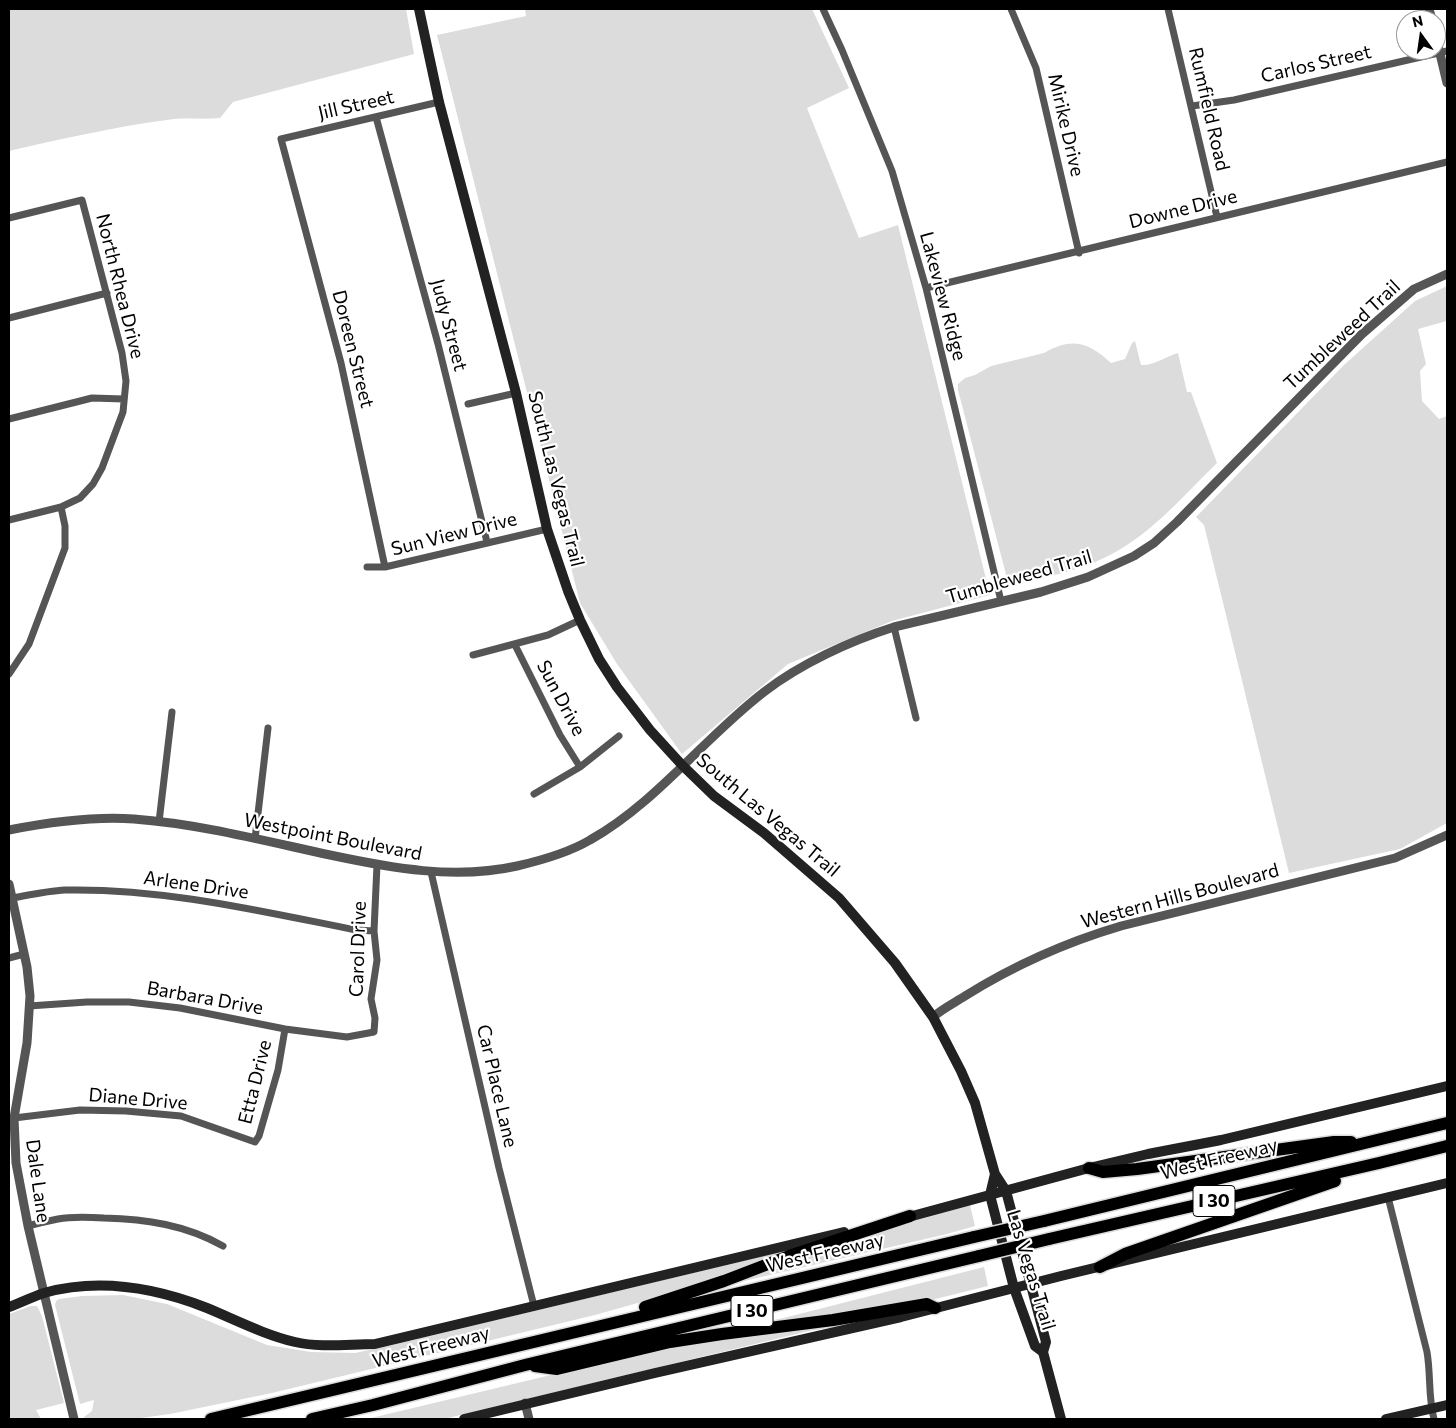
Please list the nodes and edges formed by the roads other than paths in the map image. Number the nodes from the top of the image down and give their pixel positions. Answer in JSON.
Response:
{"nodes":[{"id":1,"x":419,"y":9,"type":"edge"},
{"id":2,"x":823,"y":9,"type":"edge"},
{"id":3,"x":1011,"y":9,"type":"edge"},
{"id":4,"x":1168,"y":9,"type":"edge"},
{"id":5,"x":1409,"y":60,"type":"edge"},
{"id":6,"x":1445,"y":60,"type":"edge"},
{"id":7,"x":1447,"y":83,"type":"edge"},
{"id":8,"x":439,"y":102,"type":"junction"},
{"id":9,"x":1192,"y":106,"type":"junction"},
{"id":10,"x":376,"y":117,"type":"junction"},
{"id":11,"x":281,"y":139,"type":"joint"},
{"id":12,"x":1447,"y":162,"type":"edge"},
{"id":13,"x":9,"y":218,"type":"edge"},
{"id":14,"x":1217,"y":218,"type":"junction"},
{"id":15,"x":1079,"y":253,"type":"junction"},
{"id":16,"x":1447,"y":274,"type":"edge"},
{"id":17,"x":926,"y":288,"type":"junction"},
{"id":18,"x":107,"y":293,"type":"junction"},
{"id":19,"x":9,"y":318,"type":"edge"},
{"id":20,"x":516,"y":393,"type":"junction"},
{"id":21,"x":124,"y":399,"type":"junction"},
{"id":22,"x":468,"y":404,"type":"dead end"},
{"id":23,"x":9,"y":419,"type":"edge"},
{"id":24,"x":61,"y":507,"type":"junction"},
{"id":25,"x":9,"y":520,"type":"edge"},
{"id":26,"x":547,"y":529,"type":"junction"},
{"id":27,"x":487,"y":542,"type":"junction"},
{"id":28,"x":368,"y":567,"type":"dead end"},
{"id":29,"x":386,"y":567,"type":"junction"},
{"id":30,"x":1001,"y":601,"type":"junction"},
{"id":31,"x":580,"y":620,"type":"junction"},
{"id":32,"x":894,"y":627,"type":"junction"},
{"id":33,"x":515,"y":644,"type":"junction"},
{"id":34,"x":473,"y":655,"type":"dead end"},
{"id":35,"x":9,"y":674,"type":"edge"},
{"id":36,"x":172,"y":712,"type":"dead end"},
{"id":37,"x":916,"y":718,"type":"dead end"},
{"id":38,"x":268,"y":728,"type":"dead end"},
{"id":39,"x":619,"y":736,"type":"dead end"},
{"id":40,"x":682,"y":765,"type":"junction"},
{"id":41,"x":580,"y":767,"type":"junction"},
{"id":42,"x":534,"y":794,"type":"dead end"},
{"id":43,"x":159,"y":822,"type":"junction"},
{"id":44,"x":9,"y":830,"type":"edge"},
{"id":45,"x":1447,"y":835,"type":"edge"},
{"id":46,"x":255,"y":839,"type":"junction"},
{"id":47,"x":377,"y":865,"type":"junction"},
{"id":48,"x":431,"y":872,"type":"junction"},
{"id":49,"x":9,"y":884,"type":"edge"},
{"id":50,"x":12,"y":898,"type":"junction"},
{"id":51,"x":374,"y":931,"type":"junction"},
{"id":52,"x":24,"y":954,"type":"junction"},
{"id":53,"x":9,"y":958,"type":"edge"},
{"id":54,"x":30,"y":1006,"type":"junction"},
{"id":55,"x":933,"y":1017,"type":"junction"},
{"id":56,"x":285,"y":1029,"type":"junction"},
{"id":57,"x":374,"y":1032,"type":"joint"},
{"id":58,"x":1447,"y":1086,"type":"edge"},
{"id":59,"x":14,"y":1118,"type":"junction"},
{"id":60,"x":1447,"y":1123,"type":"edge"},
{"id":61,"x":255,"y":1142,"type":"joint"},
{"id":62,"x":1371,"y":1142,"type":"junction"},
{"id":63,"x":1447,"y":1146,"type":"edge"},
{"id":64,"x":1379,"y":1164,"type":"junction"},
{"id":65,"x":1089,"y":1168,"type":"junction"},
{"id":66,"x":995,"y":1174,"type":"junction"},
{"id":67,"x":1447,"y":1183,"type":"edge"},
{"id":68,"x":1006,"y":1191,"type":"junction"},
{"id":69,"x":990,"y":1195,"type":"junction"},
{"id":70,"x":1388,"y":1197,"type":"junction"},
{"id":71,"x":910,"y":1216,"type":"junction"},
{"id":72,"x":28,"y":1226,"type":"junction"},
{"id":73,"x":223,"y":1246,"type":"dead end"},
{"id":74,"x":1100,"y":1267,"type":"junction"},
{"id":75,"x":1030,"y":1284,"type":"junction"},
{"id":76,"x":1014,"y":1288,"type":"junction"},
{"id":77,"x":44,"y":1294,"type":"junction"},
{"id":78,"x":534,"y":1306,"type":"junction"},
{"id":79,"x":9,"y":1307,"type":"edge"},
{"id":80,"x":935,"y":1308,"type":"junction"},
{"id":81,"x":610,"y":1323,"type":"junction"},
{"id":82,"x":1043,"y":1352,"type":"junction"},
{"id":83,"x":525,"y":1365,"type":"junction"},
{"id":84,"x":526,"y":1404,"type":"junction"},
{"id":85,"x":373,"y":1405,"type":"junction"},
{"id":86,"x":1447,"y":1405,"type":"edge"},
{"id":87,"x":1431,"y":1409,"type":"junction"},
{"id":88,"x":74,"y":1419,"type":"edge"},
{"id":89,"x":211,"y":1419,"type":"edge"},
{"id":90,"x":312,"y":1419,"type":"edge"},
{"id":91,"x":342,"y":1419,"type":"edge"},
{"id":92,"x":464,"y":1419,"type":"edge"},
{"id":93,"x":529,"y":1419,"type":"edge"},
{"id":94,"x":1061,"y":1419,"type":"edge"},
{"id":95,"x":1386,"y":1419,"type":"edge"},
{"id":96,"x":1434,"y":1419,"type":"edge"}],
"edges":[{"from":1,"to":8,"type":"main road","name":"South Las Vegas Trail"},
{"from":2,"to":17,"type":"street","name":"Lakeview Ridge"},
{"from":3,"to":15,"type":"street","name":"Mirike Drive"},
{"from":4,"to":9,"type":"street","name":"Rumfield Road"},
{"from":5,"to":9,"type":"street","name":"Carlos Street"},
{"from":6,"to":7,"type":"street"},
{"from":8,"to":10,"type":"street","name":"Jill Street"},
{"from":8,"to":20,"type":"main road","name":"South Las Vegas Trail"},
{"from":9,"to":14,"type":"street","name":"Rumfield Road"},
{"from":10,"to":11,"type":"street","name":"Jill Street"},
{"from":10,"to":27,"type":"street","name":"Judy Street"},
{"from":11,"to":29,"type":"street","name":"Doreen Street"},
{"from":12,"to":14,"type":"street","name":"Downe Drive"},
{"from":13,"to":18,"type":"street","name":"North Rhea Drive"},
{"from":14,"to":15,"type":"street","name":"Downe Drive"},
{"from":15,"to":17,"type":"street","name":"Downe Drive"},
{"from":16,"to":30,"type":"street","name":"Tumbleweed Trail"},
{"from":17,"to":30,"type":"street","name":"Lakeview Ridge"},
{"from":18,"to":19,"type":"street"},
{"from":18,"to":21,"type":"street","name":"North Rhea Drive"},
{"from":20,"to":22,"type":"street"},
{"from":20,"to":26,"type":"main road","name":"South Las Vegas Trail"},
{"from":21,"to":23,"type":"street"},
{"from":21,"to":24,"type":"street","name":"North Rhea Drive"},
{"from":24,"to":25,"type":"street","name":"North Rhea Drive"},
{"from":24,"to":35,"type":"street"},
{"from":26,"to":27,"type":"street","name":"Sun View Drive"},
{"from":26,"to":31,"type":"main road","name":"South Las Vegas Trail"},
{"from":27,"to":29,"type":"street","name":"Sun View Drive"},
{"from":28,"to":29,"type":"street","name":"Sun View Drive"},
{"from":30,"to":32,"type":"street","name":"Tumbleweed Trail"},
{"from":31,"to":33,"type":"street"},
{"from":31,"to":40,"type":"main road","name":"South Las Vegas Trail"},
{"from":32,"to":37,"type":"street"},
{"from":32,"to":40,"type":"street","name":"Tumbleweed Trail"},
{"from":33,"to":34,"type":"street"},
{"from":33,"to":41,"type":"street","name":"Sun Drive"},
{"from":36,"to":43,"type":"street"},
{"from":38,"to":46,"type":"street"},
{"from":39,"to":41,"type":"street"},
{"from":40,"to":48,"type":"street","name":"Westpoint Boulevard"},
{"from":40,"to":55,"type":"main road","name":"South Las Vegas Trail"},
{"from":41,"to":42,"type":"street"},
{"from":43,"to":44,"type":"street","name":"Westpoint Boulevard"},
{"from":43,"to":46,"type":"street","name":"Westpoint Boulevard"},
{"from":45,"to":55,"type":"street","name":"Western Hills Boulevard"},
{"from":46,"to":47,"type":"street","name":"Westpoint Boulevard"},
{"from":47,"to":48,"type":"street","name":"Westpoint Boulevard"},
{"from":47,"to":51,"type":"street","name":"Carol Drive"},
{"from":48,"to":78,"type":"street","name":"Car Place Lane"},
{"from":49,"to":50,"type":"street","name":"Dale Lane"},
{"from":50,"to":51,"type":"street","name":"Arlene Drive"},
{"from":50,"to":52,"type":"street","name":"Dale Lane"},
{"from":51,"to":57,"type":"street","name":"Carol Drive"},
{"from":52,"to":53,"type":"street"},
{"from":52,"to":54,"type":"street","name":"Dale Lane"},
{"from":54,"to":56,"type":"street","name":"Barbara Drive"},
{"from":54,"to":59,"type":"street","name":"Dale Lane"},
{"from":55,"to":66,"type":"main road","name":"South Las Vegas Trail"},
{"from":56,"to":57,"type":"street","name":"Barbara Drive"},
{"from":56,"to":61,"type":"street","name":"Etta Drive"},
{"from":58,"to":65,"type":"main road","name":"West Freeway"},
{"from":59,"to":61,"type":"street","name":"Diane Drive"},
{"from":59,"to":72,"type":"street","name":"Dale Lane"},
{"from":60,"to":62,"type":"highway","name":"West Freeway","number":"I 30"},
{"from":62,"to":65,"type":"highway"},
{"from":62,"to":81,"type":"highway","name":"West Freeway","number":"I 30","bridge":true},
{"from":63,"to":64,"type":"highway","name":"West Freeway","number":"I 30"},
{"from":64,"to":74,"type":"highway"},
{"from":64,"to":83,"type":"highway","name":"West Freeway","number":"I 30","bridge":true},
{"from":65,"to":68,"type":"main road","name":"West Freeway"},
{"from":66,"to":68,"type":"main road","name":"South Las Vegas Trail"},
{"from":66,"to":69,"type":"main road","name":"South Las Vegas Trail"},
{"from":67,"to":70,"type":"main road"},
{"from":68,"to":69,"type":"main road","name":"West Freeway"},
{"from":68,"to":75,"type":"main road","name":"Las Vegas Trail"},
{"from":69,"to":71,"type":"main road","name":"West Freeway"},
{"from":69,"to":76,"type":"main road","name":"Las Vegas Trail"},
{"from":70,"to":74,"type":"main road"},
{"from":70,"to":87,"type":"street"},
{"from":71,"to":78,"type":"main road","name":"West Freeway"},
{"from":71,"to":81,"type":"highway"},
{"from":72,"to":73,"type":"street"},
{"from":72,"to":77,"type":"street","name":"Dale Lane"},
{"from":74,"to":75,"type":"main road"},
{"from":75,"to":76,"type":"main road"},
{"from":75,"to":82,"type":"main road","name":"Las Vegas Trail"},
{"from":76,"to":80,"type":"main road"},
{"from":76,"to":82,"type":"main road","name":"Las Vegas Trail"},
{"from":77,"to":78,"type":"main road","name":"West Freeway"},
{"from":77,"to":79,"type":"main road","name":"West Freeway"},
{"from":77,"to":88,"type":"street","name":"Dale Lane"},
{"from":80,"to":83,"type":"highway"},
{"from":80,"to":84,"type":"main road"},
{"from":81,"to":89,"type":"highway","name":"West Freeway","number":"I 30"},
{"from":82,"to":94,"type":"main road","name":"Las Vegas Trail"},
{"from":83,"to":85,"type":"highway","name":"West Freeway","number":"I 30"},
{"from":84,"to":92,"type":"main road"},
{"from":84,"to":93,"type":"street"},
{"from":85,"to":90,"type":"highway","name":"West Freeway","number":"I 30"},
{"from":85,"to":91,"type":"highway"},
{"from":86,"to":87,"type":"main road"},
{"from":87,"to":95,"type":"main road"},
{"from":87,"to":96,"type":"street"}]}
